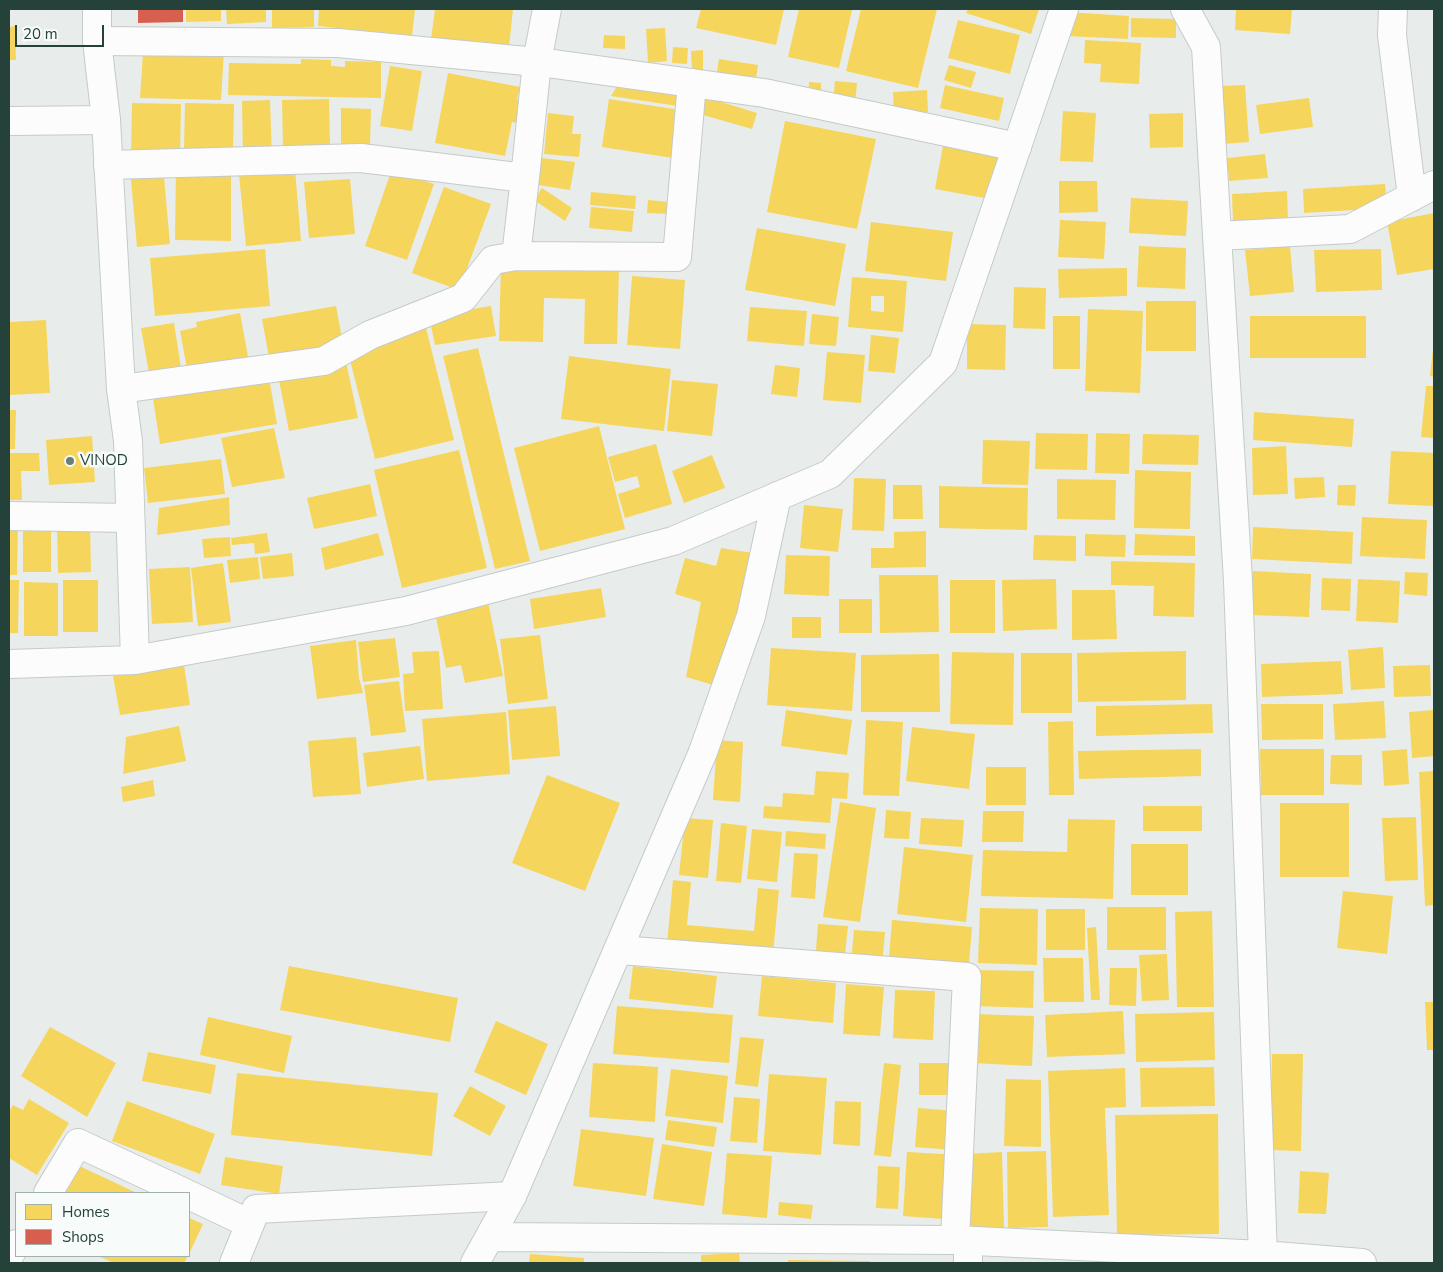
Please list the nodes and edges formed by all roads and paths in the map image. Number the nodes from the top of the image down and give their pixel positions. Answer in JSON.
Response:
{"nodes":[{"id":1,"x":97,"y":9,"type":"edge"},
{"id":2,"x":547,"y":9,"type":"edge"},
{"id":3,"x":1064,"y":9,"type":"edge"},
{"id":4,"x":1185,"y":9,"type":"edge"},
{"id":5,"x":1392,"y":9,"type":"edge"},
{"id":6,"x":97,"y":41,"type":"junction"},
{"id":7,"x":537,"y":62,"type":"junction"},
{"id":8,"x":692,"y":83,"type":"junction"},
{"id":9,"x":106,"y":120,"type":"junction"},
{"id":10,"x":9,"y":121,"type":"edge"},
{"id":11,"x":1017,"y":147,"type":"junction"},
{"id":12,"x":108,"y":165,"type":"junction"},
{"id":13,"x":525,"y":178,"type":"junction"},
{"id":14,"x":1423,"y":191,"type":"edge"},
{"id":15,"x":1217,"y":236,"type":"junction"},
{"id":16,"x":516,"y":256,"type":"junction"},
{"id":17,"x":121,"y":389,"type":"junction"},
{"id":18,"x":777,"y":496,"type":"junction"},
{"id":19,"x":9,"y":516,"type":"edge"},
{"id":20,"x":130,"y":518,"type":"junction"},
{"id":21,"x":135,"y":660,"type":"junction"},
{"id":22,"x":9,"y":664,"type":"edge"},
{"id":23,"x":620,"y":950,"type":"junction"},
{"id":24,"x":49,"y":1192,"type":"edge"},
{"id":25,"x":183,"y":1192,"type":"edge"},
{"id":26,"x":190,"y":1195,"type":"edge"},
{"id":27,"x":512,"y":1196,"type":"junction"},
{"id":28,"x":250,"y":1224,"type":"junction"},
{"id":29,"x":490,"y":1237,"type":"junction"},
{"id":30,"x":964,"y":1248,"type":"edge"},
{"id":31,"x":1247,"y":1258,"type":"edge"},
{"id":32,"x":234,"y":1263,"type":"edge"},
{"id":33,"x":475,"y":1263,"type":"edge"},
{"id":34,"x":1362,"y":1263,"type":"edge"}],
"edges":[{"from":1,"to":6,"type":"street"},
{"from":2,"to":7,"type":"street"},
{"from":3,"to":11,"type":"street"},
{"from":4,"to":15,"type":"street"},
{"from":5,"to":14,"type":"street"},
{"from":6,"to":7,"type":"street"},
{"from":6,"to":9,"type":"street"},
{"from":7,"to":8,"type":"street"},
{"from":7,"to":13,"type":"street"},
{"from":8,"to":11,"type":"street"},
{"from":8,"to":16,"type":"street"},
{"from":9,"to":10,"type":"street"},
{"from":9,"to":12,"type":"street"},
{"from":11,"to":18,"type":"street"},
{"from":12,"to":13,"type":"street"},
{"from":12,"to":17,"type":"street"},
{"from":13,"to":16,"type":"street"},
{"from":14,"to":15,"type":"street"},
{"from":15,"to":31,"type":"street"},
{"from":16,"to":17,"type":"street"},
{"from":17,"to":20,"type":"street"},
{"from":18,"to":21,"type":"street"},
{"from":18,"to":23,"type":"street"},
{"from":19,"to":20,"type":"street"},
{"from":20,"to":21,"type":"street"},
{"from":21,"to":22,"type":"street"},
{"from":23,"to":27,"type":"street"},
{"from":23,"to":30,"type":"street"},
{"from":24,"to":25,"type":"street"},
{"from":26,"to":28,"type":"street"},
{"from":27,"to":28,"type":"street"},
{"from":27,"to":29,"type":"street"},
{"from":28,"to":32,"type":"street"},
{"from":29,"to":30,"type":"street"},
{"from":29,"to":33,"type":"street"},
{"from":30,"to":31,"type":"street"},
{"from":31,"to":34,"type":"street"}]}
